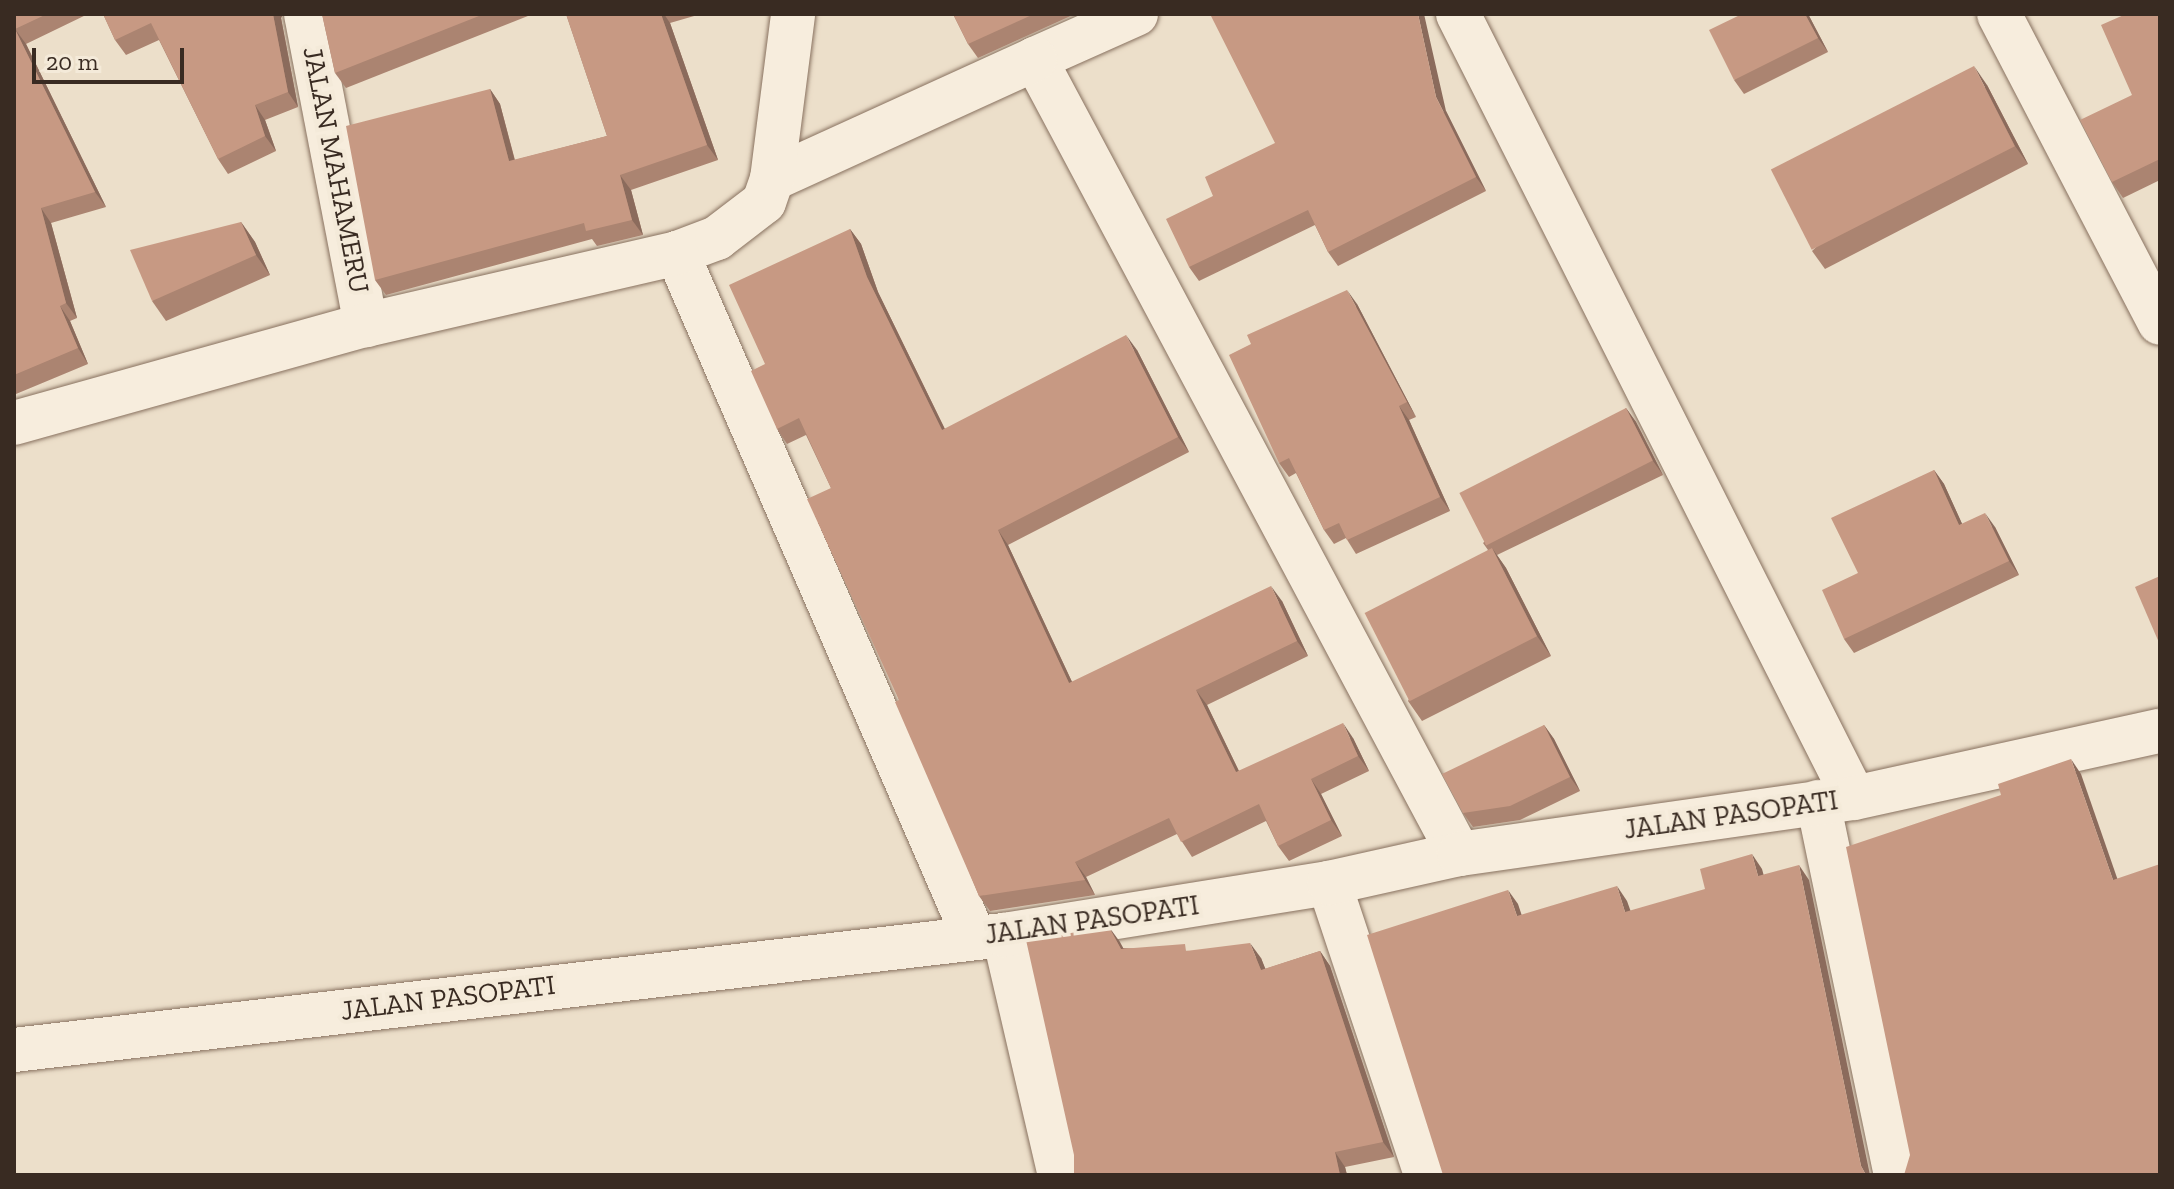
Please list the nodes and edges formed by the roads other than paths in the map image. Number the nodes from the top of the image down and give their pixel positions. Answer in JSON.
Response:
{"nodes":[{"id":1,"x":306,"y":14,"type":"edge"},
{"id":2,"x":793,"y":14,"type":"edge"},
{"id":3,"x":1136,"y":14,"type":"edge"},
{"id":4,"x":1458,"y":14,"type":"edge"},
{"id":5,"x":1999,"y":14,"type":"edge"},
{"id":6,"x":1035,"y":59,"type":"junction"},
{"id":7,"x":772,"y":179,"type":"junction"},
{"id":8,"x":677,"y":253,"type":"junction"},
{"id":9,"x":2160,"y":323,"type":"edge"},
{"id":10,"x":366,"y":325,"type":"junction"},
{"id":11,"x":14,"y":423,"type":"edge"},
{"id":12,"x":2160,"y":731,"type":"edge"},
{"id":13,"x":1836,"y":800,"type":"junction"},
{"id":14,"x":1459,"y":854,"type":"junction"},
{"id":15,"x":1329,"y":883,"type":"junction"},
{"id":16,"x":989,"y":936,"type":"junction"},
{"id":17,"x":14,"y":1050,"type":"edge"},
{"id":18,"x":1060,"y":1175,"type":"edge"},
{"id":19,"x":1426,"y":1175,"type":"edge"},
{"id":20,"x":1896,"y":1175,"type":"edge"}],
"edges":[{"from":1,"to":10,"type":"street","name":"JALAN MAHAMERU"},
{"from":2,"to":7,"type":"street"},
{"from":3,"to":6,"type":"street"},
{"from":4,"to":13,"type":"street"},
{"from":5,"to":9,"type":"street"},
{"from":6,"to":7,"type":"street"},
{"from":6,"to":14,"type":"street"},
{"from":7,"to":8,"type":"street"},
{"from":8,"to":10,"type":"street"},
{"from":8,"to":16,"type":"street"},
{"from":10,"to":11,"type":"street"},
{"from":12,"to":13,"type":"street","name":"JALAN PASOPATI"},
{"from":13,"to":14,"type":"street","name":"JALAN PASOPATI"},
{"from":13,"to":20,"type":"street"},
{"from":14,"to":15,"type":"street","name":"JALAN PASOPATI"},
{"from":15,"to":16,"type":"street","name":"JALAN PASOPATI"},
{"from":15,"to":19,"type":"street"},
{"from":16,"to":17,"type":"street","name":"JALAN PASOPATI"},
{"from":16,"to":18,"type":"street"}]}
